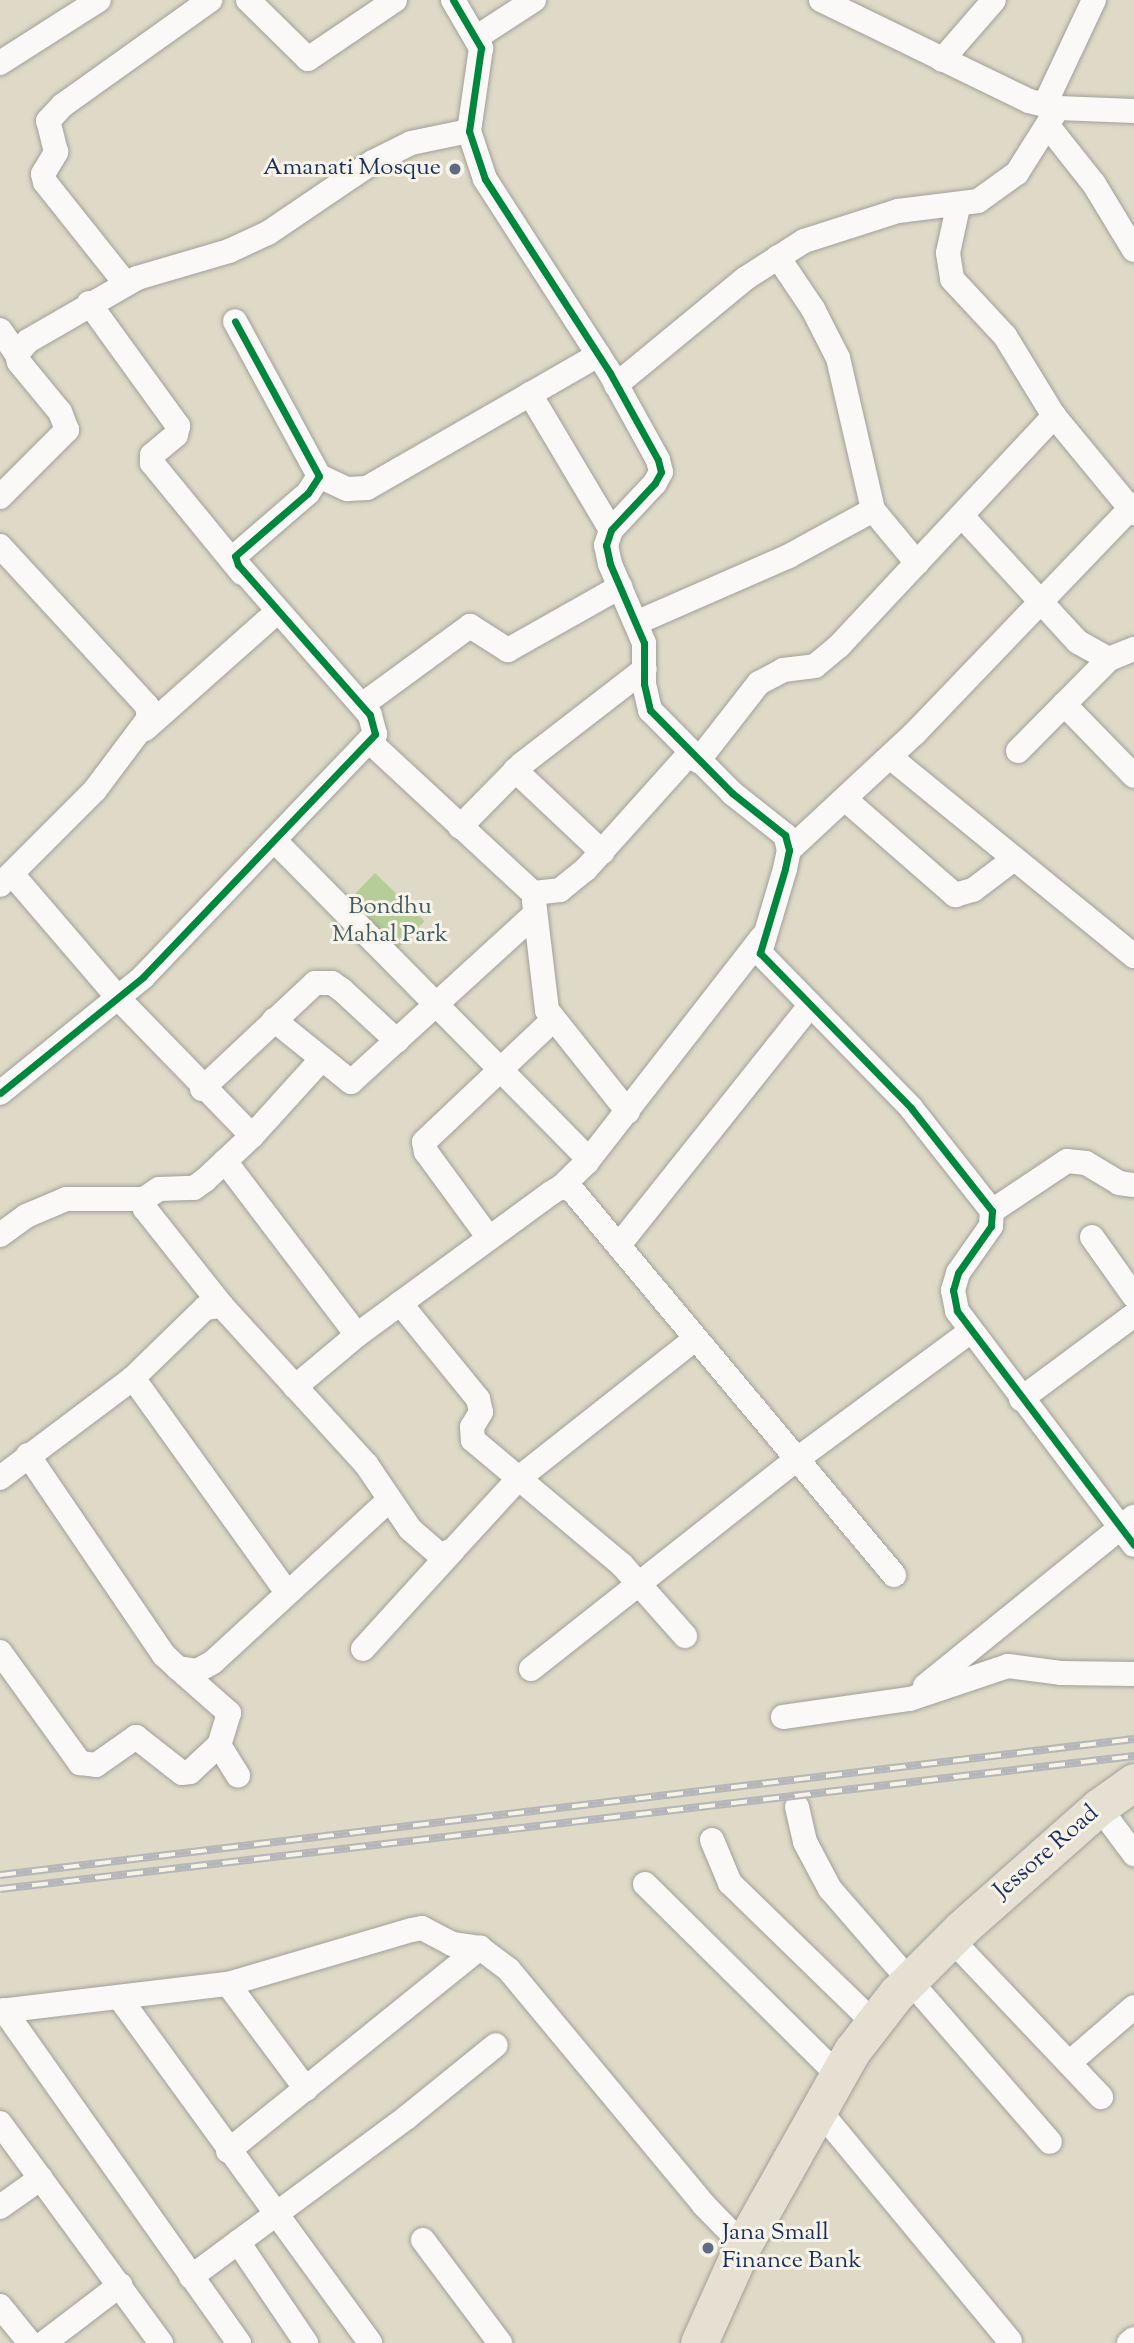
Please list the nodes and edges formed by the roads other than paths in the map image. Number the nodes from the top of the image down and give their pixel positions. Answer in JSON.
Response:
{"nodes":[{"id":1,"x":99,"y":0,"type":"edge"},
{"id":2,"x":210,"y":0,"type":"edge"},
{"id":3,"x":248,"y":0,"type":"edge"},
{"id":4,"x":395,"y":0,"type":"edge"},
{"id":5,"x":453,"y":0,"type":"edge"},
{"id":6,"x":534,"y":0,"type":"edge"},
{"id":7,"x":821,"y":0,"type":"edge"},
{"id":8,"x":994,"y":0,"type":"edge"},
{"id":9,"x":1094,"y":0,"type":"edge"},
{"id":10,"x":477,"y":37,"type":"junction"},
{"id":11,"x":942,"y":60,"type":"junction"},
{"id":12,"x":0,"y":63,"type":"edge"},
{"id":13,"x":1050,"y":113,"type":"junction"},
{"id":14,"x":1131,"y":117,"type":"edge"},
{"id":15,"x":469,"y":131,"type":"junction"},
{"id":16,"x":958,"y":208,"type":"junction"},
{"id":17,"x":1134,"y":250,"type":"edge"},
{"id":18,"x":778,"y":257,"type":"junction"},
{"id":19,"x":126,"y":284,"type":"junction"},
{"id":20,"x":89,"y":303,"type":"junction"},
{"id":21,"x":235,"y":321,"type":"dead end"},
{"id":22,"x":0,"y":330,"type":"edge"},
{"id":23,"x":17,"y":354,"type":"junction"},
{"id":24,"x":598,"y":355,"type":"junction"},
{"id":25,"x":617,"y":385,"type":"junction"},
{"id":26,"x":530,"y":394,"type":"junction"},
{"id":27,"x":1055,"y":416,"type":"junction"},
{"id":28,"x":319,"y":476,"type":"junction"},
{"id":29,"x":0,"y":497,"type":"edge"},
{"id":30,"x":1133,"y":509,"type":"edge"},
{"id":31,"x":873,"y":510,"type":"junction"},
{"id":32,"x":962,"y":516,"type":"junction"},
{"id":33,"x":611,"y":530,"type":"junction"},
{"id":34,"x":0,"y":546,"type":"edge"},
{"id":35,"x":917,"y":563,"type":"junction"},
{"id":36,"x":245,"y":577,"type":"junction"},
{"id":37,"x":620,"y":587,"type":"junction"},
{"id":38,"x":1044,"y":600,"type":"junction"},
{"id":39,"x":277,"y":612,"type":"junction"},
{"id":40,"x":636,"y":623,"type":"junction"},
{"id":41,"x":1134,"y":649,"type":"edge"},
{"id":42,"x":1109,"y":659,"type":"junction"},
{"id":43,"x":645,"y":669,"type":"junction"},
{"id":44,"x":1065,"y":704,"type":"junction"},
{"id":45,"x":362,"y":705,"type":"junction"},
{"id":46,"x":145,"y":729,"type":"junction"},
{"id":47,"x":370,"y":742,"type":"junction"},
{"id":48,"x":1018,"y":751,"type":"dead end"},
{"id":49,"x":694,"y":757,"type":"junction"},
{"id":50,"x":890,"y":757,"type":"junction"},
{"id":51,"x":515,"y":771,"type":"junction"},
{"id":52,"x":1134,"y":776,"type":"edge"},
{"id":53,"x":846,"y":800,"type":"junction"},
{"id":54,"x":460,"y":827,"type":"junction"},
{"id":55,"x":275,"y":842,"type":"junction"},
{"id":56,"x":789,"y":850,"type":"junction"},
{"id":57,"x":602,"y":852,"type":"junction"},
{"id":58,"x":1014,"y":859,"type":"junction"},
{"id":59,"x":6,"y":879,"type":"edge"},
{"id":60,"x":534,"y":903,"type":"junction"},
{"id":61,"x":762,"y":937,"type":"junction"},
{"id":62,"x":1134,"y":956,"type":"edge"},
{"id":63,"x":118,"y":999,"type":"junction"},
{"id":64,"x":434,"y":1006,"type":"junction"},
{"id":65,"x":810,"y":1006,"type":"junction"},
{"id":66,"x":274,"y":1020,"type":"junction"},
{"id":67,"x":552,"y":1021,"type":"junction"},
{"id":68,"x":397,"y":1041,"type":"junction"},
{"id":69,"x":320,"y":1061,"type":"junction"},
{"id":70,"x":499,"y":1072,"type":"junction"},
{"id":71,"x":202,"y":1088,"type":"junction"},
{"id":72,"x":0,"y":1093,"type":"edge"},
{"id":73,"x":628,"y":1112,"type":"junction"},
{"id":74,"x":253,"y":1136,"type":"junction"},
{"id":75,"x":225,"y":1161,"type":"junction"},
{"id":76,"x":587,"y":1162,"type":"junction"},
{"id":77,"x":1134,"y":1185,"type":"edge"},
{"id":78,"x":561,"y":1187,"type":"junction"},
{"id":79,"x":144,"y":1199,"type":"junction"},
{"id":80,"x":992,"y":1211,"type":"junction"},
{"id":81,"x":0,"y":1235,"type":"edge"},
{"id":82,"x":1092,"y":1237,"type":"dead end"},
{"id":83,"x":489,"y":1238,"type":"junction"},
{"id":84,"x":619,"y":1245,"type":"junction"},
{"id":85,"x":1134,"y":1296,"type":"edge"},
{"id":86,"x":400,"y":1303,"type":"junction"},
{"id":87,"x":222,"y":1306,"type":"junction"},
{"id":88,"x":1134,"y":1315,"type":"edge"},
{"id":89,"x":971,"y":1331,"type":"junction"},
{"id":90,"x":357,"y":1335,"type":"junction"},
{"id":91,"x":695,"y":1339,"type":"junction"},
{"id":92,"x":133,"y":1378,"type":"junction"},
{"id":93,"x":295,"y":1387,"type":"junction"},
{"id":94,"x":1021,"y":1399,"type":"junction"},
{"id":95,"x":28,"y":1455,"type":"junction"},
{"id":96,"x":796,"y":1460,"type":"junction"},
{"id":97,"x":0,"y":1478,"type":"edge"},
{"id":98,"x":519,"y":1478,"type":"junction"},
{"id":99,"x":388,"y":1501,"type":"junction"},
{"id":100,"x":1129,"y":1530,"type":"edge"},
{"id":101,"x":453,"y":1550,"type":"junction"},
{"id":102,"x":894,"y":1575,"type":"dead end"},
{"id":103,"x":641,"y":1585,"type":"junction"},
{"id":104,"x":287,"y":1592,"type":"junction"},
{"id":105,"x":685,"y":1636,"type":"dead end"},
{"id":106,"x":363,"y":1649,"type":"dead end"},
{"id":107,"x":0,"y":1652,"type":"edge"},
{"id":108,"x":178,"y":1668,"type":"junction"},
{"id":109,"x":531,"y":1669,"type":"dead end"},
{"id":110,"x":1134,"y":1674,"type":"edge"},
{"id":111,"x":910,"y":1699,"type":"junction"},
{"id":112,"x":783,"y":1717,"type":"dead end"},
{"id":113,"x":219,"y":1745,"type":"junction"},
{"id":114,"x":238,"y":1776,"type":"dead end"},
{"id":115,"x":1134,"y":1782,"type":"edge"},
{"id":116,"x":797,"y":1807,"type":"dead end"},
{"id":117,"x":1099,"y":1807,"type":"junction"},
{"id":118,"x":712,"y":1840,"type":"dead end"},
{"id":119,"x":1134,"y":1854,"type":"edge"},
{"id":120,"x":645,"y":1884,"type":"dead end"},
{"id":121,"x":956,"y":1933,"type":"junction"},
{"id":122,"x":480,"y":1948,"type":"junction"},
{"id":123,"x":910,"y":1980,"type":"junction"},
{"id":124,"x":228,"y":1984,"type":"junction"},
{"id":125,"x":119,"y":1997,"type":"junction"},
{"id":126,"x":1134,"y":2007,"type":"edge"},
{"id":127,"x":2,"y":2010,"type":"edge"},
{"id":128,"x":874,"y":2023,"type":"junction"},
{"id":129,"x":496,"y":2045,"type":"dead end"},
{"id":130,"x":1069,"y":2063,"type":"junction"},
{"id":131,"x":838,"y":2075,"type":"junction"},
{"id":132,"x":306,"y":2089,"type":"junction"},
{"id":133,"x":1101,"y":2097,"type":"dead end"},
{"id":134,"x":818,"y":2109,"type":"junction"},
{"id":135,"x":0,"y":2123,"type":"edge"},
{"id":136,"x":1050,"y":2142,"type":"dead end"},
{"id":137,"x":228,"y":2151,"type":"junction"},
{"id":138,"x":41,"y":2178,"type":"junction"},
{"id":139,"x":0,"y":2207,"type":"edge"},
{"id":140,"x":275,"y":2214,"type":"junction"},
{"id":141,"x":423,"y":2240,"type":"dead end"},
{"id":142,"x":237,"y":2242,"type":"junction"},
{"id":143,"x":743,"y":2245,"type":"junction"},
{"id":144,"x":191,"y":2277,"type":"junction"},
{"id":145,"x":120,"y":2285,"type":"junction"},
{"id":146,"x":0,"y":2306,"type":"edge"},
{"id":147,"x":1134,"y":2339,"type":"edge"},
{"id":148,"x":697,"y":2340,"type":"edge"},
{"id":149,"x":1010,"y":2341,"type":"dead end"},
{"id":150,"x":30,"y":2343,"type":"edge"},
{"id":151,"x":44,"y":2343,"type":"edge"},
{"id":152,"x":161,"y":2343,"type":"edge"},
{"id":153,"x":239,"y":2343,"type":"edge"},
{"id":154,"x":306,"y":2343,"type":"edge"},
{"id":155,"x":370,"y":2343,"type":"edge"},
{"id":156,"x":500,"y":2343,"type":"edge"},
{"id":157,"x":1129,"y":2343,"type":"edge"}],
"edges":[{"from":1,"to":12,"type":"street"},
{"from":2,"to":19,"type":"street"},
{"from":3,"to":4,"type":"street"},
{"from":5,"to":10,"type":"street"},
{"from":6,"to":10,"type":"street"},
{"from":7,"to":11,"type":"street"},
{"from":8,"to":11,"type":"street"},
{"from":9,"to":13,"type":"street"},
{"from":10,"to":15,"type":"street"},
{"from":11,"to":13,"type":"street"},
{"from":13,"to":14,"type":"street"},
{"from":13,"to":16,"type":"street"},
{"from":13,"to":17,"type":"street"},
{"from":15,"to":19,"type":"street"},
{"from":15,"to":24,"type":"street"},
{"from":16,"to":18,"type":"street"},
{"from":16,"to":27,"type":"street"},
{"from":18,"to":25,"type":"street"},
{"from":18,"to":31,"type":"street"},
{"from":19,"to":20,"type":"street"},
{"from":20,"to":23,"type":"street"},
{"from":20,"to":36,"type":"street"},
{"from":21,"to":28,"type":"street"},
{"from":22,"to":23,"type":"street"},
{"from":23,"to":29,"type":"street"},
{"from":24,"to":25,"type":"street"},
{"from":24,"to":26,"type":"street"},
{"from":25,"to":33,"type":"street"},
{"from":26,"to":28,"type":"street"},
{"from":26,"to":33,"type":"street"},
{"from":27,"to":30,"type":"street"},
{"from":27,"to":32,"type":"street"},
{"from":28,"to":36,"type":"street"},
{"from":30,"to":38,"type":"street"},
{"from":31,"to":35,"type":"street"},
{"from":31,"to":40,"type":"street"},
{"from":32,"to":35,"type":"street"},
{"from":32,"to":38,"type":"street"},
{"from":33,"to":37,"type":"street"},
{"from":34,"to":46,"type":"street"},
{"from":35,"to":49,"type":"street"},
{"from":36,"to":39,"type":"street"},
{"from":37,"to":40,"type":"street"},
{"from":37,"to":45,"type":"street"},
{"from":38,"to":42,"type":"street"},
{"from":38,"to":50,"type":"street"},
{"from":39,"to":45,"type":"street"},
{"from":39,"to":46,"type":"street"},
{"from":40,"to":43,"type":"street"},
{"from":41,"to":42,"type":"street"},
{"from":42,"to":44,"type":"street"},
{"from":43,"to":49,"type":"street"},
{"from":43,"to":51,"type":"street"},
{"from":44,"to":48,"type":"street"},
{"from":44,"to":52,"type":"street"},
{"from":45,"to":47,"type":"street"},
{"from":46,"to":59,"type":"street"},
{"from":47,"to":54,"type":"street"},
{"from":47,"to":55,"type":"street"},
{"from":49,"to":56,"type":"street"},
{"from":49,"to":57,"type":"street"},
{"from":50,"to":53,"type":"street"},
{"from":50,"to":58,"type":"street"},
{"from":51,"to":54,"type":"street"},
{"from":51,"to":57,"type":"street"},
{"from":53,"to":56,"type":"street"},
{"from":53,"to":58,"type":"street"},
{"from":54,"to":60,"type":"street"},
{"from":55,"to":63,"type":"street"},
{"from":55,"to":64,"type":"street"},
{"from":56,"to":61,"type":"street"},
{"from":57,"to":60,"type":"street"},
{"from":58,"to":62,"type":"street"},
{"from":59,"to":63,"type":"street"},
{"from":60,"to":64,"type":"street"},
{"from":60,"to":67,"type":"street"},
{"from":61,"to":65,"type":"street"},
{"from":61,"to":73,"type":"street"},
{"from":63,"to":71,"type":"street"},
{"from":63,"to":72,"type":"street"},
{"from":64,"to":68,"type":"street"},
{"from":64,"to":70,"type":"street"},
{"from":65,"to":80,"type":"street"},
{"from":65,"to":84,"type":"street"},
{"from":66,"to":68,"type":"street"},
{"from":66,"to":69,"type":"street"},
{"from":66,"to":71,"type":"street"},
{"from":67,"to":70,"type":"street"},
{"from":67,"to":73,"type":"street"},
{"from":68,"to":69,"type":"street"},
{"from":69,"to":74,"type":"street"},
{"from":70,"to":76,"type":"street"},
{"from":70,"to":83,"type":"street"},
{"from":71,"to":74,"type":"street"},
{"from":73,"to":76,"type":"street"},
{"from":74,"to":75,"type":"street"},
{"from":75,"to":79,"type":"street"},
{"from":75,"to":90,"type":"street"},
{"from":76,"to":78,"type":"street"},
{"from":77,"to":80,"type":"street"},
{"from":78,"to":83,"type":"street"},
{"from":78,"to":84,"type":"street"},
{"from":79,"to":81,"type":"street"},
{"from":79,"to":87,"type":"street"},
{"from":80,"to":89,"type":"street"},
{"from":82,"to":85,"type":"street"},
{"from":83,"to":86,"type":"street"},
{"from":84,"to":91,"type":"street"},
{"from":86,"to":90,"type":"street"},
{"from":86,"to":98,"type":"street"},
{"from":87,"to":92,"type":"street"},
{"from":87,"to":93,"type":"street"},
{"from":88,"to":94,"type":"street"},
{"from":89,"to":94,"type":"street"},
{"from":89,"to":96,"type":"street"},
{"from":90,"to":93,"type":"street"},
{"from":91,"to":96,"type":"street"},
{"from":91,"to":98,"type":"street"},
{"from":92,"to":95,"type":"street"},
{"from":92,"to":104,"type":"street"},
{"from":93,"to":99,"type":"street"},
{"from":94,"to":100,"type":"street"},
{"from":95,"to":97,"type":"street"},
{"from":95,"to":108,"type":"street"},
{"from":96,"to":102,"type":"street"},
{"from":96,"to":103,"type":"street"},
{"from":98,"to":101,"type":"street"},
{"from":98,"to":103,"type":"street"},
{"from":99,"to":101,"type":"street"},
{"from":99,"to":104,"type":"street"},
{"from":100,"to":111,"type":"street"},
{"from":101,"to":106,"type":"street"},
{"from":103,"to":105,"type":"street"},
{"from":103,"to":109,"type":"street"},
{"from":104,"to":108,"type":"street"},
{"from":107,"to":113,"type":"street"},
{"from":108,"to":113,"type":"street"},
{"from":110,"to":111,"type":"street"},
{"from":111,"to":112,"type":"street"},
{"from":113,"to":114,"type":"street"},
{"from":115,"to":117,"type":"highway","name":"Jessore Road"},
{"from":116,"to":123,"type":"street"},
{"from":117,"to":119,"type":"street"},
{"from":117,"to":121,"type":"highway","name":"Jessore Road"},
{"from":118,"to":128,"type":"street"},
{"from":120,"to":131,"type":"street"},
{"from":121,"to":123,"type":"highway","name":"Jessore Road"},
{"from":121,"to":130,"type":"street"},
{"from":122,"to":124,"type":"street"},
{"from":122,"to":132,"type":"street"},
{"from":122,"to":143,"type":"street"},
{"from":123,"to":128,"type":"highway","name":"Jessore Road"},
{"from":123,"to":136,"type":"street"},
{"from":124,"to":125,"type":"street"},
{"from":124,"to":132,"type":"street"},
{"from":125,"to":127,"type":"street"},
{"from":125,"to":137,"type":"street"},
{"from":126,"to":130,"type":"street"},
{"from":127,"to":144,"type":"street"},
{"from":128,"to":131,"type":"highway","name":"Jessore Road"},
{"from":129,"to":140,"type":"street"},
{"from":130,"to":133,"type":"street"},
{"from":131,"to":134,"type":"highway","name":"Jessore Road"},
{"from":132,"to":137,"type":"street"},
{"from":134,"to":143,"type":"highway","name":"Jessore Road"},
{"from":134,"to":149,"type":"street"},
{"from":135,"to":138,"type":"street"},
{"from":137,"to":140,"type":"street"},
{"from":138,"to":139,"type":"street"},
{"from":138,"to":145,"type":"street"},
{"from":140,"to":142,"type":"street"},
{"from":140,"to":155,"type":"street"},
{"from":141,"to":156,"type":"street"},
{"from":142,"to":144,"type":"street"},
{"from":142,"to":154,"type":"street"},
{"from":143,"to":148,"type":"highway","name":"Jessore Road"},
{"from":144,"to":153,"type":"street"},
{"from":145,"to":151,"type":"street"},
{"from":145,"to":152,"type":"street"},
{"from":146,"to":150,"type":"street"},
{"from":147,"to":157,"type":"street"}]}
